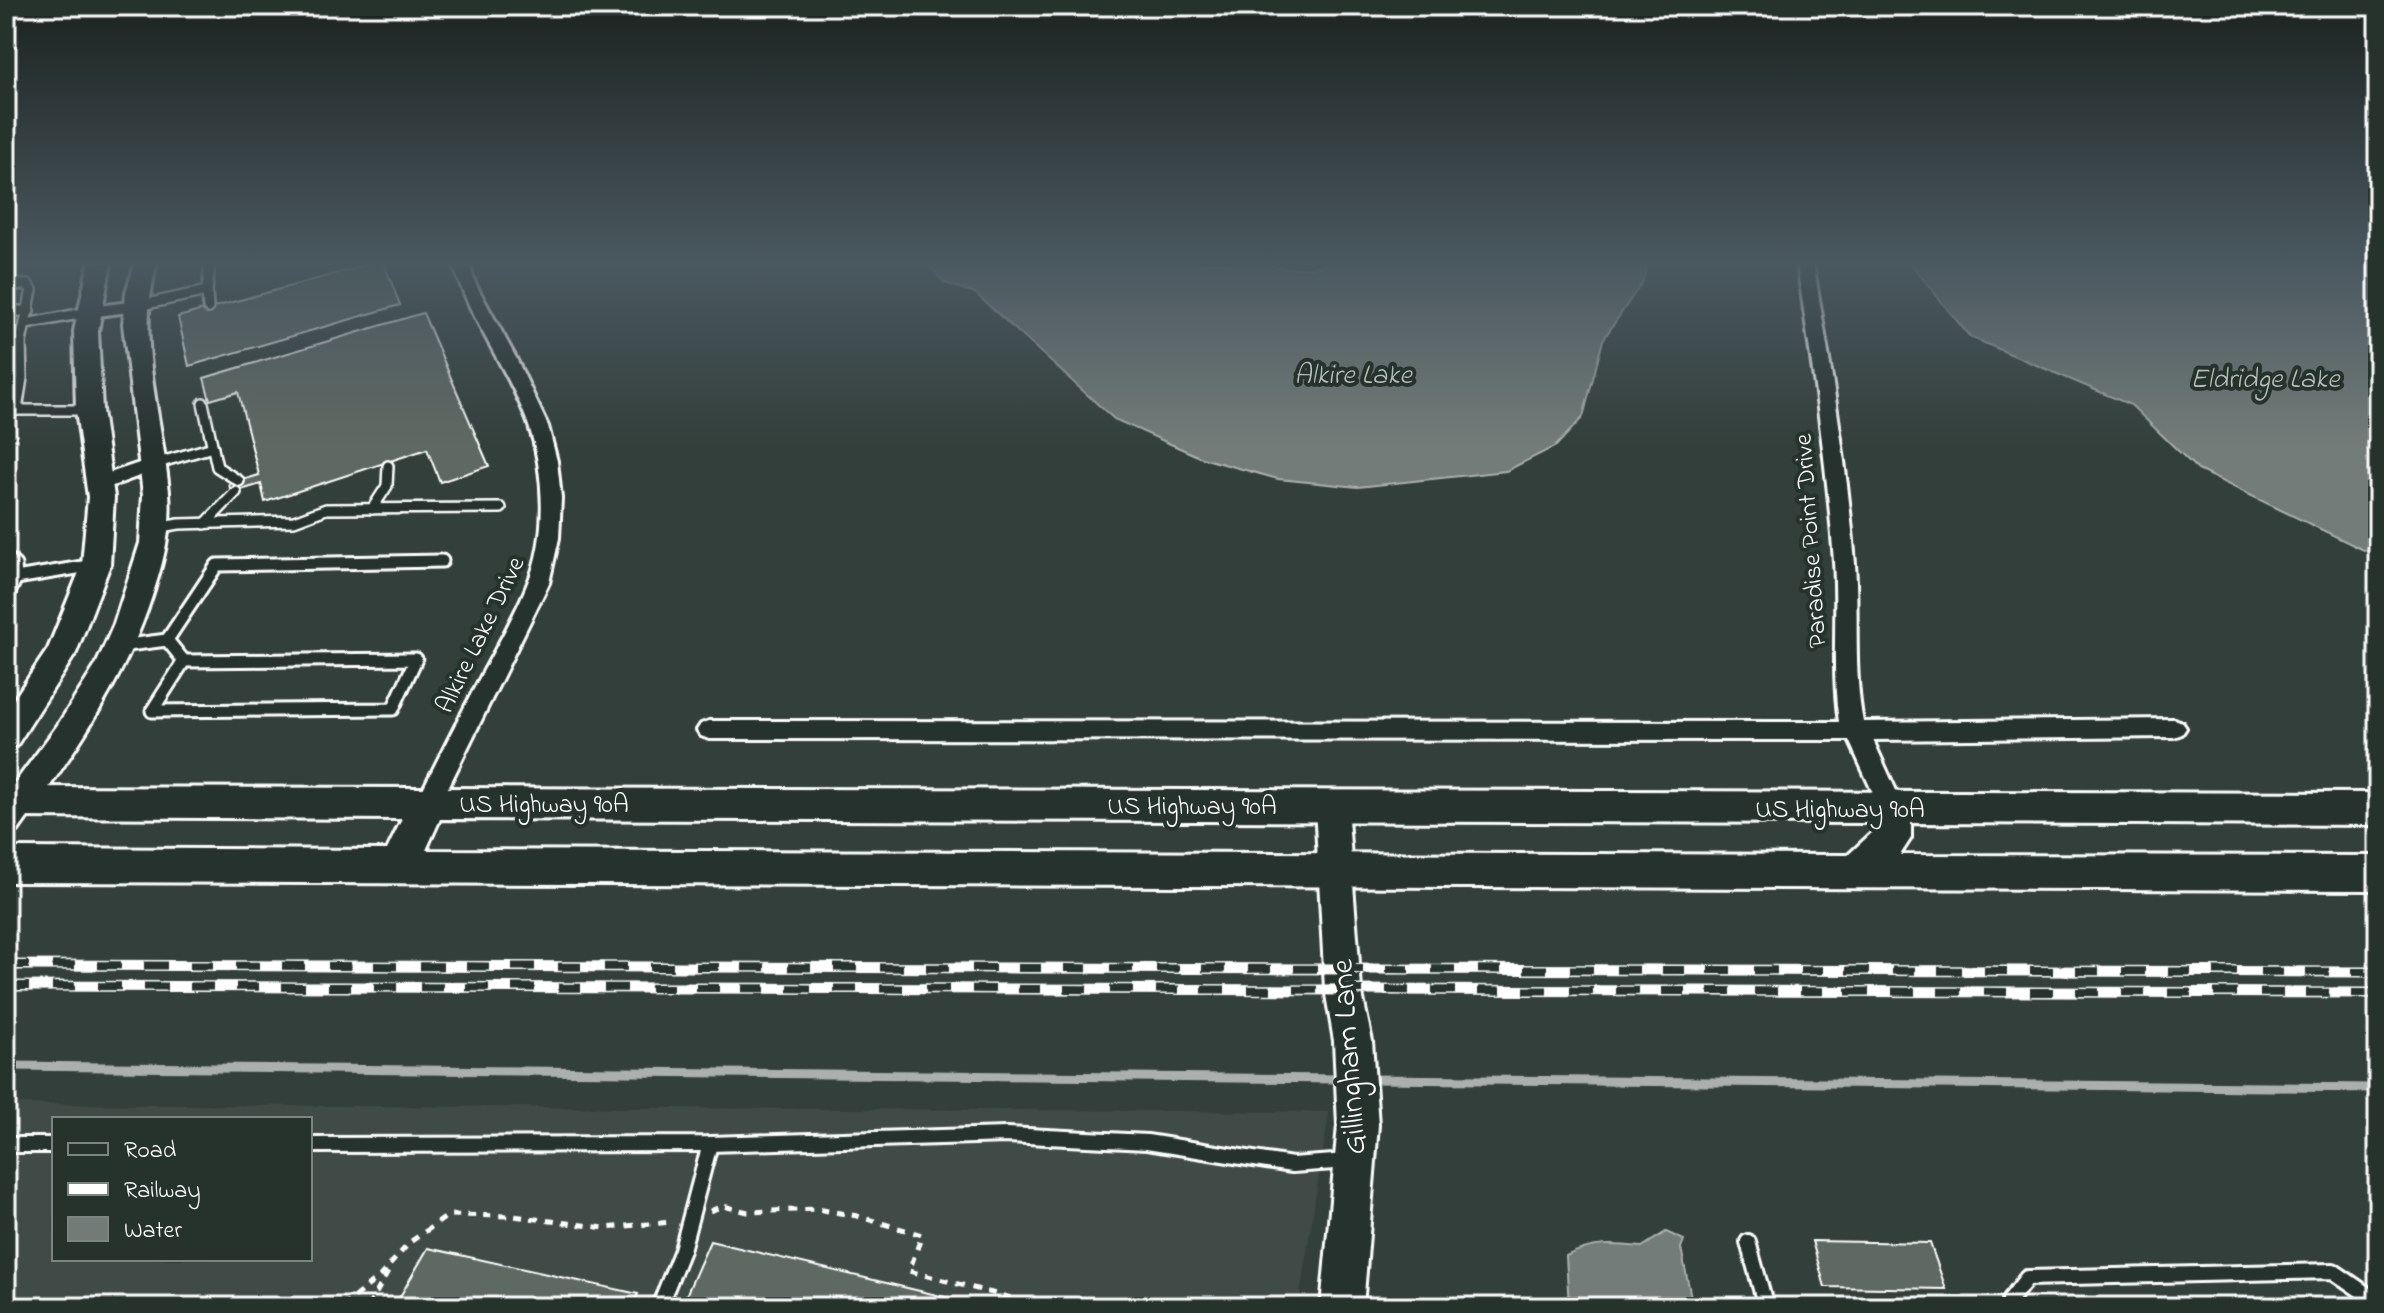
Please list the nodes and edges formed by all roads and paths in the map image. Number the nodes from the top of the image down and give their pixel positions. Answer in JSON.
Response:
{"nodes":[{"id":1,"x":26,"y":324,"type":"edge"},
{"id":2,"x":87,"y":324,"type":"edge"},
{"id":3,"x":137,"y":324,"type":"edge"},
{"id":4,"x":488,"y":324,"type":"edge"},
{"id":5,"x":1815,"y":324,"type":"edge"},
{"id":6,"x":21,"y":342,"type":"junction"},
{"id":7,"x":6,"y":346,"type":"edge"},
{"id":8,"x":6,"y":378,"type":"edge"},
{"id":9,"x":22,"y":378,"type":"junction"},
{"id":10,"x":203,"y":403,"type":"dead end"},
{"id":11,"x":11,"y":410,"type":"edge"},
{"id":12,"x":89,"y":410,"type":"junction"},
{"id":13,"x":213,"y":447,"type":"junction"},
{"id":14,"x":154,"y":464,"type":"junction"},
{"id":15,"x":388,"y":466,"type":"dead end"},
{"id":16,"x":99,"y":484,"type":"junction"},
{"id":17,"x":501,"y":508,"type":"dead end"},
{"id":18,"x":372,"y":509,"type":"junction"},
{"id":19,"x":205,"y":524,"type":"junction"},
{"id":20,"x":156,"y":528,"type":"junction"},
{"id":21,"x":6,"y":557,"type":"edge"},
{"id":22,"x":442,"y":561,"type":"dead end"},
{"id":23,"x":96,"y":565,"type":"junction"},
{"id":24,"x":16,"y":578,"type":"junction"},
{"id":25,"x":6,"y":599,"type":"edge"},
{"id":26,"x":167,"y":640,"type":"junction"},
{"id":27,"x":120,"y":646,"type":"junction"},
{"id":28,"x":184,"y":661,"type":"junction"},
{"id":29,"x":2174,"y":728,"type":"dead end"},
{"id":30,"x":709,"y":730,"type":"dead end"},
{"id":31,"x":1857,"y":732,"type":"junction"},
{"id":32,"x":6,"y":736,"type":"edge"},
{"id":33,"x":428,"y":803,"type":"junction"},
{"id":34,"x":1331,"y":806,"type":"junction"},
{"id":35,"x":11,"y":808,"type":"edge"},
{"id":36,"x":1892,"y":808,"type":"junction"},
{"id":37,"x":2378,"y":809,"type":"edge"},
{"id":38,"x":6,"y":865,"type":"edge"},
{"id":39,"x":399,"y":866,"type":"junction"},
{"id":40,"x":1334,"y":869,"type":"junction"},
{"id":41,"x":1857,"y":871,"type":"junction"},
{"id":42,"x":2378,"y":873,"type":"edge"},
{"id":43,"x":1357,"y":1143,"type":"junction"},
{"id":44,"x":710,"y":1144,"type":"junction"},
{"id":45,"x":6,"y":1145,"type":"edge"},
{"id":46,"x":52,"y":1145,"type":"edge"},
{"id":47,"x":312,"y":1145,"type":"edge"},
{"id":48,"x":1748,"y":1242,"type":"dead end"},
{"id":49,"x":397,"y":1257,"type":"dead end"},
{"id":50,"x":1022,"y":1302,"type":"dead end"},
{"id":51,"x":2378,"y":1302,"type":"edge"},
{"id":52,"x":368,"y":1307,"type":"edge"},
{"id":53,"x":659,"y":1307,"type":"edge"},
{"id":54,"x":1045,"y":1307,"type":"edge"},
{"id":55,"x":1342,"y":1307,"type":"edge"},
{"id":56,"x":1766,"y":1307,"type":"edge"},
{"id":57,"x":2012,"y":1307,"type":"edge"}],
"edges":[{"from":1,"to":6,"type":"lane"},
{"from":2,"to":12,"type":"street"},
{"from":3,"to":14,"type":"street"},
{"from":4,"to":33,"type":"street","name":"Alkire Lake Drive"},
{"from":5,"to":31,"type":"street","name":"Paradise Point Drive"},
{"from":6,"to":7,"type":"lane"},
{"from":6,"to":9,"type":"lane"},
{"from":8,"to":9,"type":"lane"},
{"from":9,"to":11,"type":"lane"},
{"from":10,"to":13,"type":"lane"},
{"from":11,"to":12,"type":"lane"},
{"from":12,"to":16,"type":"street"},
{"from":13,"to":14,"type":"lane"},
{"from":13,"to":19,"type":"lane"},
{"from":14,"to":16,"type":"street"},
{"from":14,"to":20,"type":"street"},
{"from":15,"to":18,"type":"lane"},
{"from":16,"to":23,"type":"street"},
{"from":17,"to":18,"type":"lane"},
{"from":18,"to":19,"type":"lane"},
{"from":19,"to":20,"type":"lane"},
{"from":20,"to":27,"type":"street"},
{"from":21,"to":24,"type":"lane"},
{"from":22,"to":26,"type":"lane"},
{"from":23,"to":24,"type":"lane"},
{"from":23,"to":32,"type":"street"},
{"from":24,"to":25,"type":"lane"},
{"from":26,"to":27,"type":"lane"},
{"from":26,"to":28,"type":"lane"},
{"from":27,"to":35,"type":"street"},
{"from":28,"to":28,"type":"lane"},
{"from":29,"to":31,"type":"street"},
{"from":30,"to":31,"type":"street"},
{"from":31,"to":36,"type":"street","name":"Paradise Point Drive"},
{"from":33,"to":34,"type":"main road","name":"US Highway 90A"},
{"from":33,"to":35,"type":"main road","name":"US Highway 90A"},
{"from":33,"to":39,"type":"main road"},
{"from":34,"to":36,"type":"main road","name":"US Highway 90A"},
{"from":34,"to":40,"type":"street","name":"Gillingham Lane"},
{"from":36,"to":37,"type":"main road","name":"US Highway 90A"},
{"from":36,"to":41,"type":"main road"},
{"from":38,"to":39,"type":"main road"},
{"from":39,"to":40,"type":"main road"},
{"from":40,"to":41,"type":"main road"},
{"from":40,"to":43,"type":"street","name":"Gillingham Lane"},
{"from":41,"to":42,"type":"main road"},
{"from":43,"to":44,"type":"lane"},
{"from":43,"to":55,"type":"street","name":"Gillingham Lane"},
{"from":44,"to":47,"type":"lane"},
{"from":44,"to":53,"type":"lane"},
{"from":45,"to":46,"type":"lane"},
{"from":48,"to":56,"type":"lane"},
{"from":49,"to":52,"type":"path"},
{"from":50,"to":54,"type":"path"},
{"from":51,"to":57,"type":"lane"}]}
